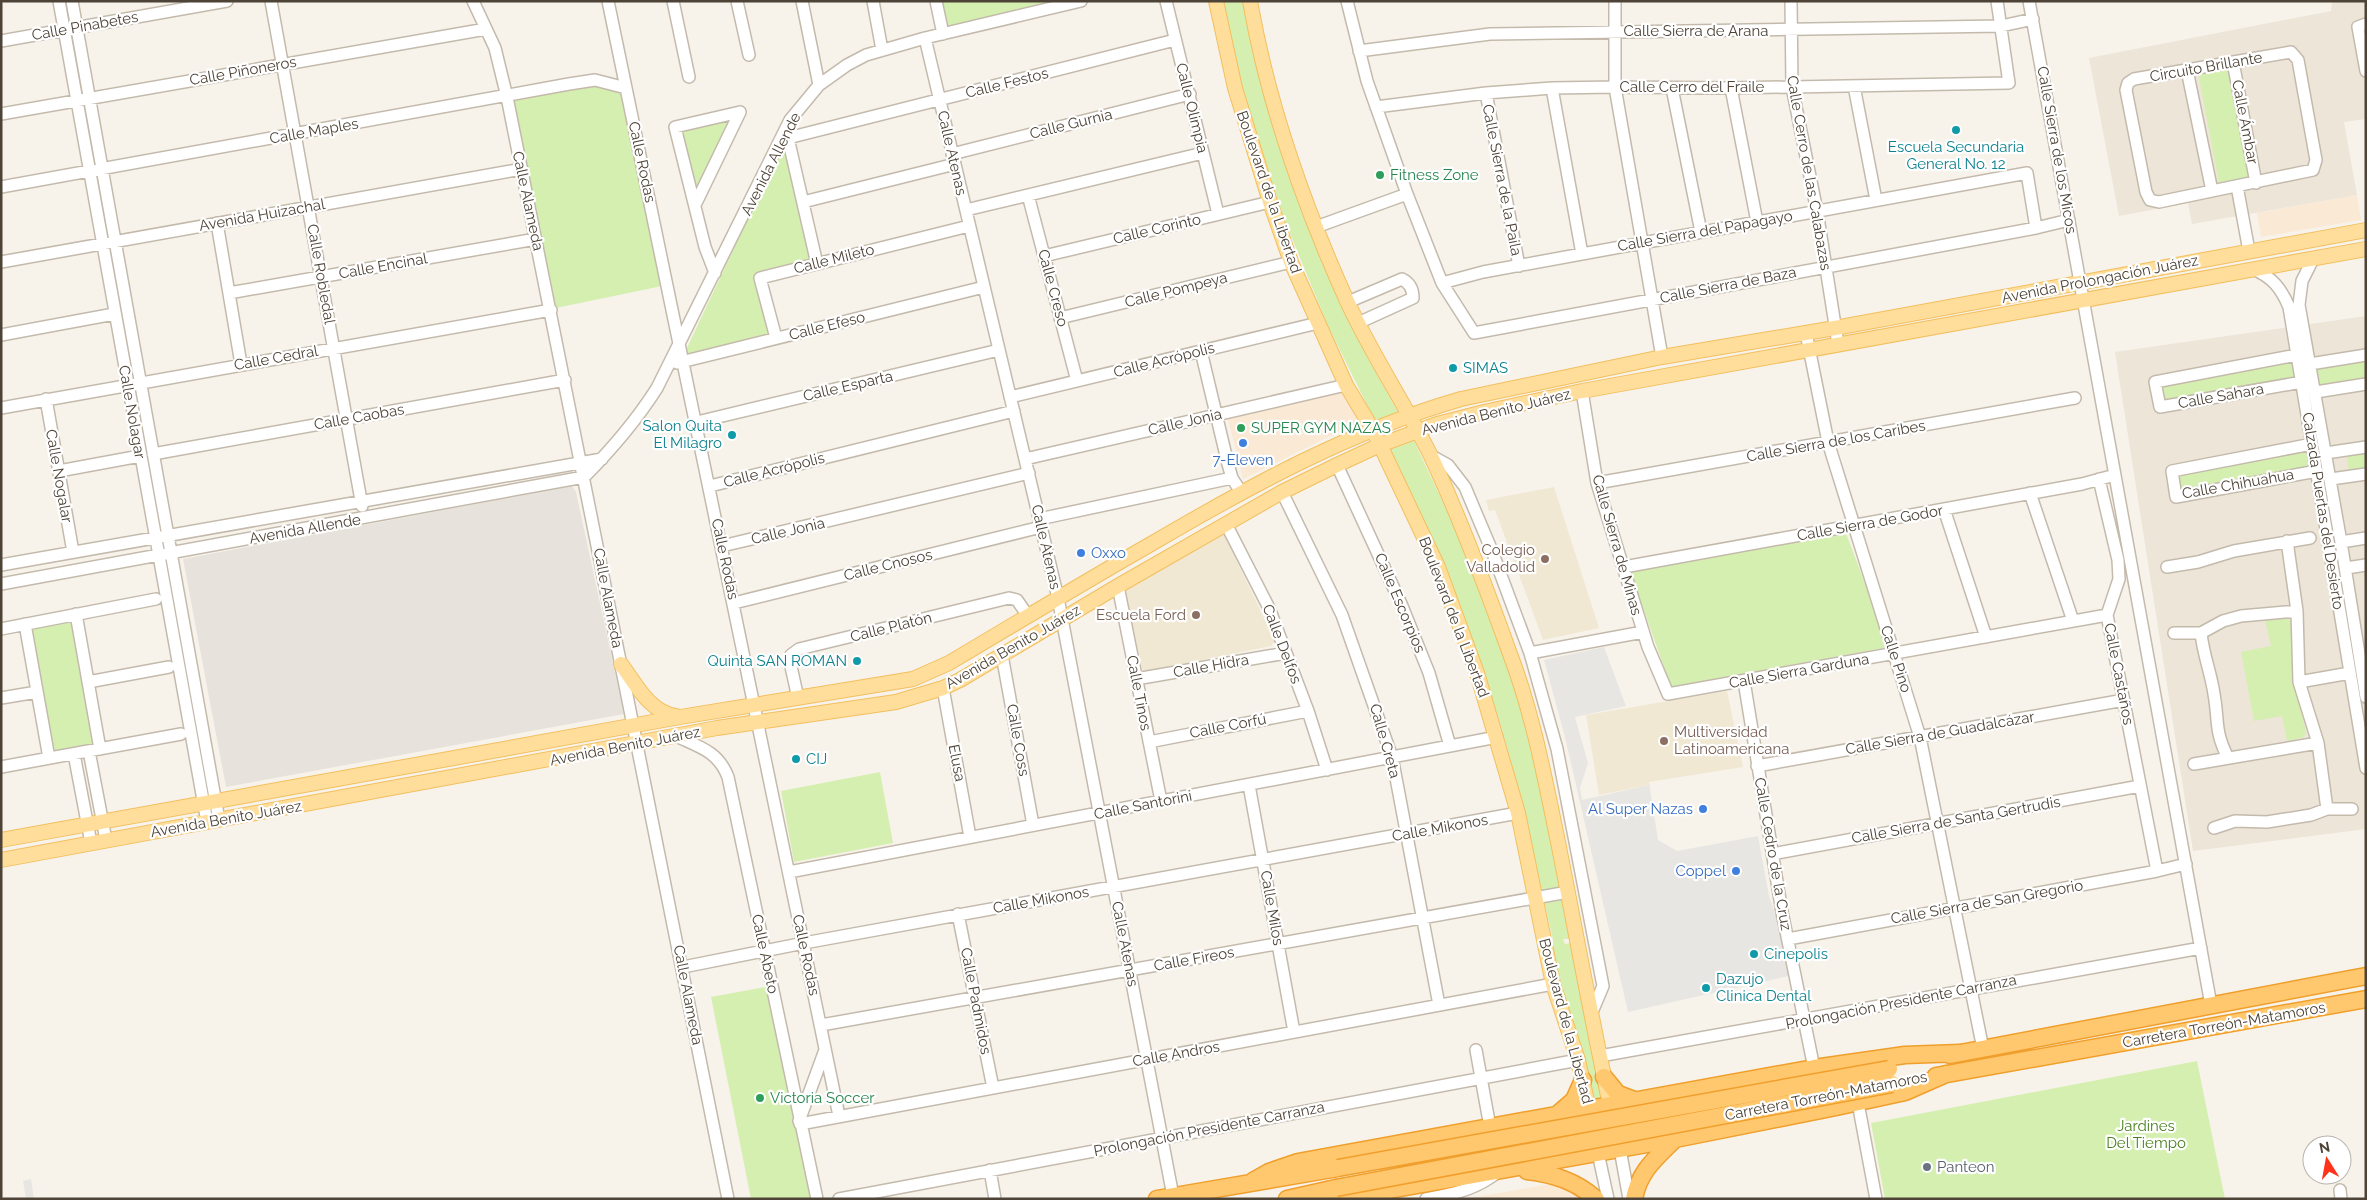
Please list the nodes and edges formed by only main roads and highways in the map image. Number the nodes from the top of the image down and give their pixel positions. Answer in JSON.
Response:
{"nodes":[{"id":1,"x":1216,"y":1,"type":"edge"},
{"id":2,"x":1250,"y":1,"type":"edge"},
{"id":3,"x":2359,"y":232,"type":"edge"},
{"id":4,"x":2361,"y":250,"type":"edge"},
{"id":5,"x":1835,"y":328,"type":"joint"},
{"id":6,"x":1838,"y":344,"type":"joint"},
{"id":7,"x":1408,"y":416,"type":"junction"},
{"id":8,"x":1373,"y":430,"type":"junction"},
{"id":9,"x":1417,"y":431,"type":"junction"},
{"id":10,"x":1380,"y":445,"type":"junction"},
{"id":11,"x":621,"y":664,"type":"road end"},
{"id":12,"x":680,"y":717,"type":"junction"},
{"id":13,"x":1,"y":840,"type":"edge"},
{"id":14,"x":1,"y":860,"type":"edge"},
{"id":15,"x":2366,"y":976,"type":"edge"},
{"id":16,"x":2366,"y":999,"type":"edge"},
{"id":17,"x":1960,"y":1053,"type":"junction"},
{"id":18,"x":1946,"y":1074,"type":"junction"},
{"id":19,"x":1890,"y":1076,"type":"junction"},
{"id":20,"x":1604,"y":1077,"type":"junction"},
{"id":21,"x":1583,"y":1080,"type":"junction"},
{"id":22,"x":1639,"y":1099,"type":"junction"},
{"id":23,"x":1609,"y":1105,"type":"junction"},
{"id":24,"x":1590,"y":1109,"type":"junction"},
{"id":25,"x":1553,"y":1115,"type":"junction"},
{"id":26,"x":1669,"y":1140,"type":"junction"},
{"id":27,"x":1620,"y":1149,"type":"junction"},
{"id":28,"x":1598,"y":1153,"type":"junction"},
{"id":29,"x":1552,"y":1161,"type":"junction"},
{"id":30,"x":1506,"y":1169,"type":"junction"},
{"id":31,"x":1253,"y":1181,"type":"junction"},
{"id":32,"x":1337,"y":1194,"type":"edge"},
{"id":33,"x":1165,"y":1197,"type":"edge"},
{"id":34,"x":1287,"y":1199,"type":"edge"},
{"id":35,"x":1596,"y":1199,"type":"edge"},
{"id":36,"x":1634,"y":1199,"type":"edge"}],
"edges":[{"from":1,"to":8,"type":"main road","name":"Boulevard de la Libertad"},
{"from":2,"to":7,"type":"main road","name":"Boulevard de la Libertad"},
{"from":3,"to":4,"type":"main road"},
{"from":3,"to":5,"type":"main road","name":"Avenida Prolongación Juárez"},
{"from":4,"to":6,"type":"main road","name":"Avenida Prolongación Juárez"},
{"from":5,"to":7,"type":"main road","name":"Avenida Benito Juárez"},
{"from":6,"to":9,"type":"main road","name":"Avenida Benito Juárez"},
{"from":7,"to":8,"type":"main road","name":"Avenida Benito Juárez"},
{"from":7,"to":9,"type":"main road","name":"Boulevard de la Libertad"},
{"from":8,"to":10,"type":"main road","name":"Boulevard de la Libertad"},
{"from":8,"to":12,"type":"main road","name":"Avenida Benito Juárez"},
{"from":9,"to":10,"type":"main road","name":"Avenida Benito Juárez"},
{"from":9,"to":20,"type":"main road","name":"Boulevard de la Libertad"},
{"from":10,"to":14,"type":"main road","name":"Avenida Benito Juárez"},
{"from":10,"to":21,"type":"main road","name":"Boulevard de la Libertad"},
{"from":11,"to":12,"type":"main road"},
{"from":12,"to":13,"type":"main road","name":"Avenida Benito Juárez"},
{"from":15,"to":17,"type":"highway"},
{"from":16,"to":18,"type":"highway","name":"Carretera Torreón-Matamoros"},
{"from":17,"to":19,"type":"highway"},
{"from":17,"to":22,"type":"highway"},
{"from":18,"to":19,"type":"highway","name":"Carretera Torreón-Matamoros"},
{"from":18,"to":26,"type":"highway"},
{"from":19,"to":31,"type":"highway","bridge":true},
{"from":19,"to":32,"type":"highway","name":"Carretera Torreón-Matamoros","bridge":true},
{"from":20,"to":22,"type":"highway"},
{"from":20,"to":23,"type":"main road","name":"Boulevard de la Libertad"},
{"from":21,"to":24,"type":"main road","name":"Boulevard de la Libertad"},
{"from":21,"to":25,"type":"highway"},
{"from":22,"to":23,"type":"highway"},
{"from":22,"to":26,"type":"highway"},
{"from":23,"to":24,"type":"highway"},
{"from":23,"to":27,"type":"main road","name":"Boulevard de la Libertad"},
{"from":24,"to":25,"type":"highway"},
{"from":24,"to":28,"type":"main road","name":"Boulevard de la Libertad"},
{"from":25,"to":29,"type":"highway"},
{"from":25,"to":31,"type":"highway"},
{"from":26,"to":27,"type":"highway"},
{"from":26,"to":36,"type":"highway"},
{"from":27,"to":28,"type":"highway"},
{"from":28,"to":29,"type":"highway"},
{"from":29,"to":30,"type":"highway"},
{"from":30,"to":32,"type":"highway"},
{"from":30,"to":35,"type":"highway"},
{"from":31,"to":33,"type":"highway"},
{"from":32,"to":34,"type":"highway","name":"Carretera Torreón-Matamoros"}]}
